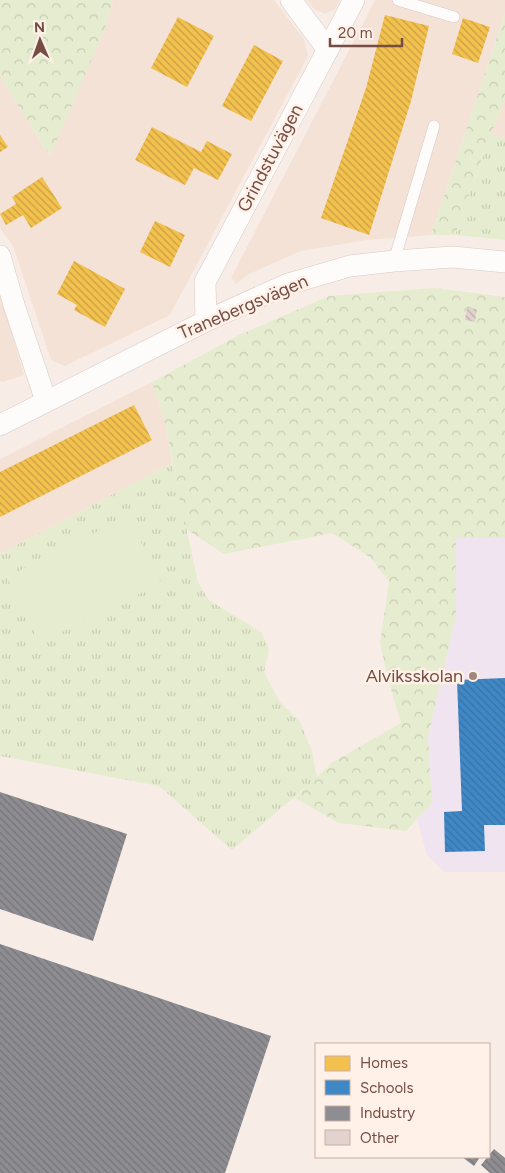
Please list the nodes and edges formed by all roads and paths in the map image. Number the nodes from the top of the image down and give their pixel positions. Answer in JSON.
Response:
{"nodes":[{"id":1,"x":291,"y":0,"type":"edge"},
{"id":2,"x":354,"y":0,"type":"edge"},
{"id":3,"x":398,"y":0,"type":"edge"},
{"id":4,"x":454,"y":17,"type":"dead end"},
{"id":5,"x":328,"y":50,"type":"junction"},
{"id":6,"x":434,"y":126,"type":"dead end"},
{"id":7,"x":0,"y":256,"type":"edge"},
{"id":8,"x":394,"y":261,"type":"junction"},
{"id":9,"x":505,"y":262,"type":"edge"},
{"id":10,"x":206,"y":321,"type":"junction"},
{"id":11,"x":46,"y":401,"type":"junction"},
{"id":12,"x":0,"y":425,"type":"edge"}],
"edges":[{"from":1,"to":5,"type":"street"},
{"from":2,"to":5,"type":"street","name":"Grindstuvägen"},
{"from":3,"to":4,"type":"lane"},
{"from":5,"to":10,"type":"street","name":"Grindstuvägen"},
{"from":6,"to":8,"type":"lane"},
{"from":7,"to":11,"type":"street"},
{"from":8,"to":9,"type":"street","name":"Tranebergsvägen"},
{"from":8,"to":10,"type":"street","name":"Tranebergsvägen"},
{"from":10,"to":11,"type":"street","name":"Tranebergsvägen"},
{"from":11,"to":12,"type":"street","name":"Tranebergsvägen"}]}
